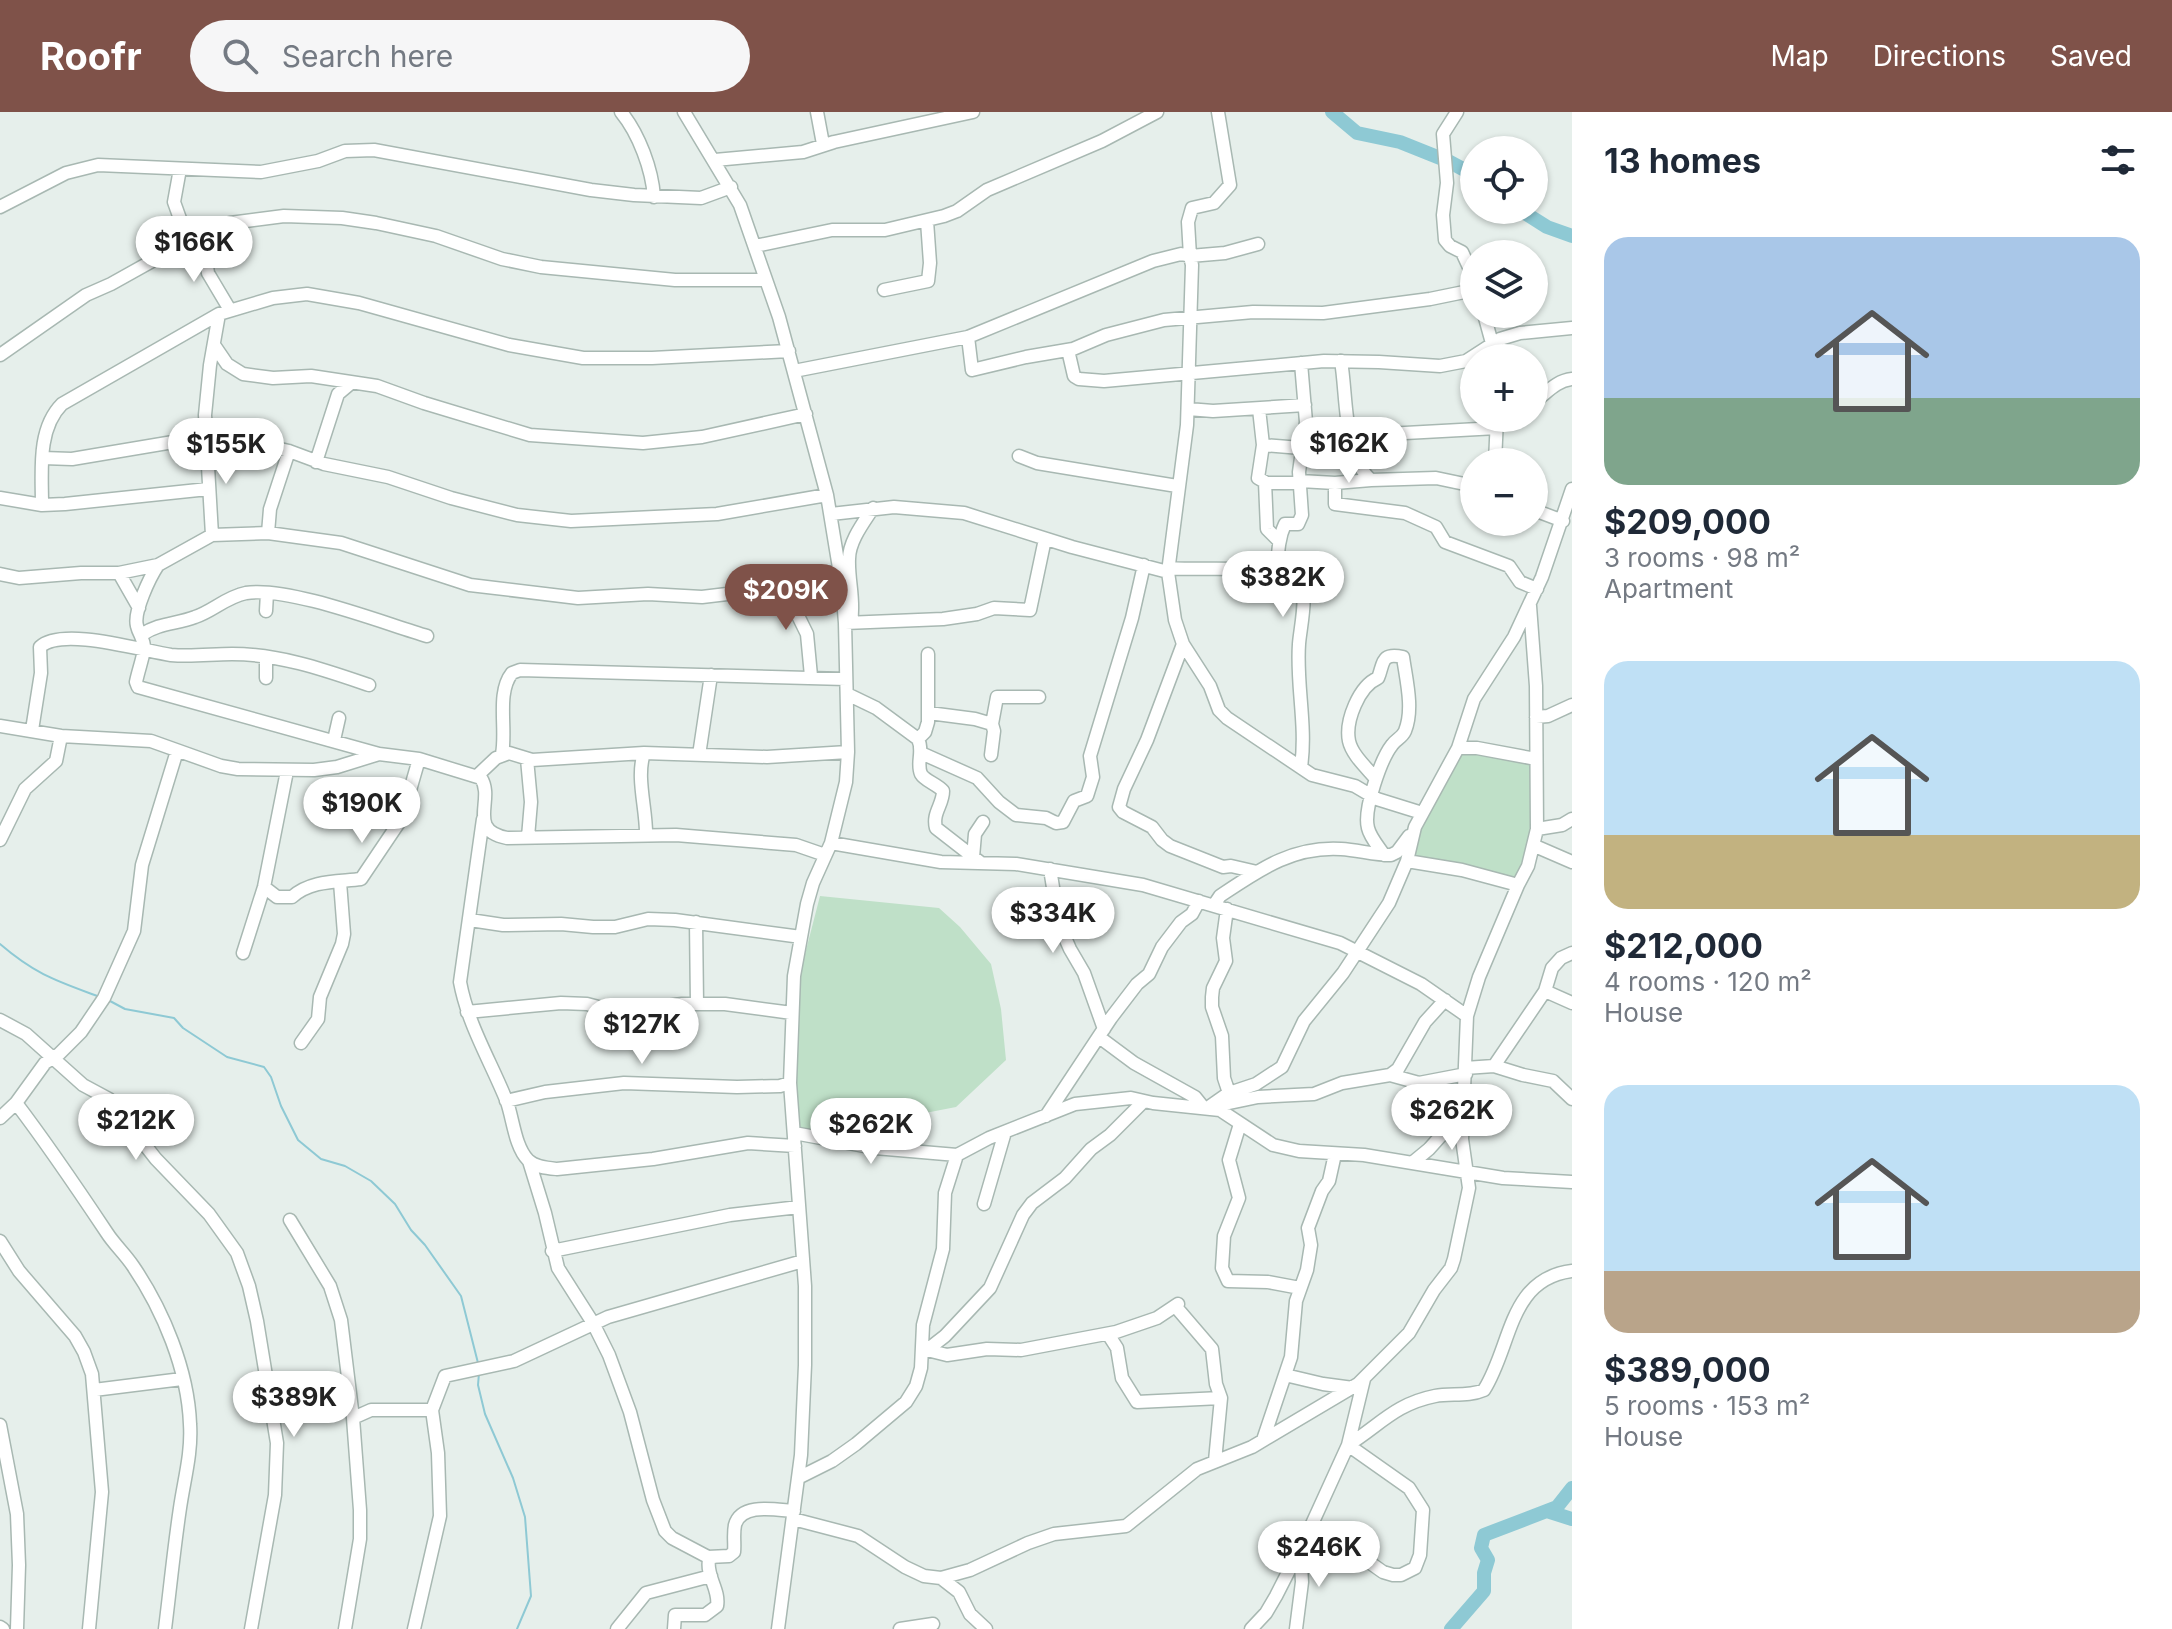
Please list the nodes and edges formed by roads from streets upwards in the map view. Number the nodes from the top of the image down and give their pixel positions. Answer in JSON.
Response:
{"nodes":[{"id":1,"x":621,"y":112,"type":"edge"},
{"id":2,"x":684,"y":112,"type":"edge"},
{"id":3,"x":817,"y":112,"type":"edge"},
{"id":4,"x":973,"y":112,"type":"edge"},
{"id":5,"x":1157,"y":112,"type":"edge"},
{"id":6,"x":1218,"y":112,"type":"edge"},
{"id":7,"x":1457,"y":112,"type":"edge"},
{"id":8,"x":823,"y":144,"type":"junction"},
{"id":9,"x":715,"y":160,"type":"junction"},
{"id":10,"x":180,"y":169,"type":"junction"},
{"id":11,"x":731,"y":187,"type":"junction"},
{"id":12,"x":654,"y":197,"type":"junction"},
{"id":13,"x":0,"y":207,"type":"edge"},
{"id":14,"x":927,"y":221,"type":"junction"},
{"id":15,"x":190,"y":239,"type":"junction"},
{"id":16,"x":1258,"y":244,"type":"dead end"},
{"id":17,"x":755,"y":246,"type":"junction"},
{"id":18,"x":1460,"y":251,"type":"edge"},
{"id":19,"x":1190,"y":256,"type":"junction"},
{"id":20,"x":766,"y":280,"type":"junction"},
{"id":21,"x":884,"y":290,"type":"dead end"},
{"id":22,"x":1460,"y":293,"type":"edge"},
{"id":23,"x":224,"y":312,"type":"junction"},
{"id":24,"x":1191,"y":318,"type":"junction"},
{"id":25,"x":1488,"y":328,"type":"edge"},
{"id":26,"x":1572,"y":328,"type":"edge"},
{"id":27,"x":968,"y":337,"type":"junction"},
{"id":28,"x":1493,"y":343,"type":"junction"},
{"id":29,"x":214,"y":345,"type":"junction"},
{"id":30,"x":1068,"y":350,"type":"junction"},
{"id":31,"x":789,"y":351,"type":"junction"},
{"id":32,"x":0,"y":355,"type":"edge"},
{"id":33,"x":1341,"y":361,"type":"junction"},
{"id":34,"x":1301,"y":363,"type":"junction"},
{"id":35,"x":794,"y":371,"type":"junction"},
{"id":36,"x":1189,"y":373,"type":"junction"},
{"id":37,"x":1572,"y":379,"type":"edge"},
{"id":38,"x":351,"y":383,"type":"junction"},
{"id":39,"x":1548,"y":390,"type":"edge"},
{"id":40,"x":1305,"y":405,"type":"junction"},
{"id":41,"x":1188,"y":409,"type":"junction"},
{"id":42,"x":1259,"y":409,"type":"junction"},
{"id":43,"x":806,"y":414,"type":"junction"},
{"id":44,"x":1460,"y":426,"type":"edge"},
{"id":45,"x":1350,"y":436,"type":"junction"},
{"id":46,"x":206,"y":439,"type":"junction"},
{"id":47,"x":1263,"y":445,"type":"junction"},
{"id":48,"x":1301,"y":448,"type":"junction"},
{"id":49,"x":289,"y":451,"type":"junction"},
{"id":50,"x":1019,"y":456,"type":"dead end"},
{"id":51,"x":43,"y":458,"type":"junction"},
{"id":52,"x":316,"y":462,"type":"junction"},
{"id":53,"x":1371,"y":480,"type":"junction"},
{"id":54,"x":1300,"y":482,"type":"junction"},
{"id":55,"x":1265,"y":483,"type":"junction"},
{"id":56,"x":1335,"y":483,"type":"junction"},
{"id":57,"x":1460,"y":483,"type":"edge"},
{"id":58,"x":1177,"y":486,"type":"junction"},
{"id":59,"x":208,"y":489,"type":"junction"},
{"id":60,"x":1572,"y":489,"type":"edge"},
{"id":61,"x":827,"y":495,"type":"junction"},
{"id":62,"x":0,"y":498,"type":"edge"},
{"id":63,"x":42,"y":505,"type":"junction"},
{"id":64,"x":873,"y":508,"type":"junction"},
{"id":65,"x":831,"y":514,"type":"junction"},
{"id":66,"x":1548,"y":515,"type":"edge"},
{"id":67,"x":1563,"y":521,"type":"junction"},
{"id":68,"x":268,"y":533,"type":"junction"},
{"id":69,"x":212,"y":535,"type":"junction"},
{"id":70,"x":1045,"y":539,"type":"junction"},
{"id":71,"x":1279,"y":541,"type":"junction"},
{"id":72,"x":158,"y":565,"type":"junction"},
{"id":73,"x":1144,"y":565,"type":"junction"},
{"id":74,"x":840,"y":570,"type":"junction"},
{"id":75,"x":1168,"y":570,"type":"junction"},
{"id":76,"x":1277,"y":571,"type":"junction"},
{"id":77,"x":119,"y":573,"type":"junction"},
{"id":78,"x":0,"y":574,"type":"edge"},
{"id":79,"x":782,"y":583,"type":"junction"},
{"id":80,"x":1537,"y":589,"type":"junction"},
{"id":81,"x":267,"y":593,"type":"junction"},
{"id":82,"x":1530,"y":606,"type":"junction"},
{"id":83,"x":139,"y":608,"type":"junction"},
{"id":84,"x":266,"y":611,"type":"dead end"},
{"id":85,"x":848,"y":622,"type":"junction"},
{"id":86,"x":143,"y":634,"type":"junction"},
{"id":87,"x":427,"y":636,"type":"dead end"},
{"id":88,"x":1183,"y":644,"type":"junction"},
{"id":89,"x":144,"y":649,"type":"junction"},
{"id":90,"x":928,"y":654,"type":"dead end"},
{"id":91,"x":266,"y":657,"type":"junction"},
{"id":92,"x":711,"y":675,"type":"junction"},
{"id":93,"x":811,"y":676,"type":"junction"},
{"id":94,"x":266,"y":678,"type":"dead end"},
{"id":95,"x":846,"y":679,"type":"junction"},
{"id":96,"x":369,"y":685,"type":"dead end"},
{"id":97,"x":847,"y":694,"type":"junction"},
{"id":98,"x":1039,"y":697,"type":"dead end"},
{"id":99,"x":1572,"y":705,"type":"edge"},
{"id":100,"x":929,"y":713,"type":"junction"},
{"id":101,"x":1536,"y":717,"type":"junction"},
{"id":102,"x":339,"y":718,"type":"dead end"},
{"id":103,"x":992,"y":724,"type":"junction"},
{"id":104,"x":0,"y":726,"type":"edge"},
{"id":105,"x":32,"y":730,"type":"junction"},
{"id":106,"x":61,"y":736,"type":"junction"},
{"id":107,"x":918,"y":739,"type":"junction"},
{"id":108,"x":334,"y":740,"type":"junction"},
{"id":109,"x":1458,"y":748,"type":"junction"},
{"id":110,"x":177,"y":751,"type":"junction"},
{"id":111,"x":848,"y":752,"type":"junction"},
{"id":112,"x":644,"y":753,"type":"junction"},
{"id":113,"x":921,"y":753,"type":"junction"},
{"id":114,"x":379,"y":754,"type":"junction"},
{"id":115,"x":502,"y":754,"type":"junction"},
{"id":116,"x":699,"y":755,"type":"junction"},
{"id":117,"x":991,"y":755,"type":"dead end"},
{"id":118,"x":419,"y":759,"type":"junction"},
{"id":119,"x":527,"y":759,"type":"junction"},
{"id":120,"x":1536,"y":759,"type":"junction"},
{"id":121,"x":1301,"y":767,"type":"junction"},
{"id":122,"x":287,"y":771,"type":"junction"},
{"id":123,"x":478,"y":775,"type":"junction"},
{"id":124,"x":1376,"y":779,"type":"junction"},
{"id":125,"x":1370,"y":795,"type":"junction"},
{"id":126,"x":1422,"y":813,"type":"junction"},
{"id":127,"x":483,"y":816,"type":"junction"},
{"id":128,"x":1572,"y":819,"type":"edge"},
{"id":129,"x":983,"y":822,"type":"dead end"},
{"id":130,"x":1415,"y":827,"type":"junction"},
{"id":131,"x":1537,"y":829,"type":"junction"},
{"id":132,"x":646,"y":833,"type":"junction"},
{"id":133,"x":528,"y":837,"type":"junction"},
{"id":134,"x":0,"y":840,"type":"edge"},
{"id":135,"x":1535,"y":846,"type":"junction"},
{"id":136,"x":828,"y":849,"type":"junction"},
{"id":137,"x":1384,"y":855,"type":"junction"},
{"id":138,"x":977,"y":860,"type":"junction"},
{"id":139,"x":1407,"y":861,"type":"junction"},
{"id":140,"x":1572,"y":862,"type":"edge"},
{"id":141,"x":1050,"y":869,"type":"junction"},
{"id":142,"x":1257,"y":872,"type":"junction"},
{"id":143,"x":340,"y":882,"type":"junction"},
{"id":144,"x":1518,"y":885,"type":"junction"},
{"id":145,"x":264,"y":887,"type":"junction"},
{"id":146,"x":1199,"y":901,"type":"junction"},
{"id":147,"x":1221,"y":907,"type":"junction"},
{"id":148,"x":470,"y":920,"type":"junction"},
{"id":149,"x":696,"y":922,"type":"junction"},
{"id":150,"x":801,"y":937,"type":"junction"},
{"id":151,"x":1357,"y":951,"type":"junction"},
{"id":152,"x":243,"y":953,"type":"dead end"},
{"id":153,"x":1572,"y":953,"type":"edge"},
{"id":154,"x":1545,"y":991,"type":"junction"},
{"id":155,"x":1445,"y":1000,"type":"junction"},
{"id":156,"x":1572,"y":1003,"type":"edge"},
{"id":157,"x":697,"y":1004,"type":"junction"},
{"id":158,"x":467,"y":1012,"type":"junction"},
{"id":159,"x":792,"y":1013,"type":"junction"},
{"id":160,"x":1467,"y":1016,"type":"junction"},
{"id":161,"x":0,"y":1020,"type":"edge"},
{"id":162,"x":1102,"y":1033,"type":"junction"},
{"id":163,"x":301,"y":1043,"type":"dead end"},
{"id":164,"x":51,"y":1058,"type":"junction"},
{"id":165,"x":1494,"y":1066,"type":"junction"},
{"id":166,"x":1465,"y":1071,"type":"junction"},
{"id":167,"x":1390,"y":1075,"type":"junction"},
{"id":168,"x":790,"y":1083,"type":"junction"},
{"id":169,"x":1229,"y":1093,"type":"junction"},
{"id":170,"x":1572,"y":1099,"type":"edge"},
{"id":171,"x":506,"y":1101,"type":"junction"},
{"id":172,"x":1144,"y":1101,"type":"junction"},
{"id":173,"x":16,"y":1103,"type":"junction"},
{"id":174,"x":1206,"y":1107,"type":"junction"},
{"id":175,"x":1463,"y":1111,"type":"junction"},
{"id":176,"x":1046,"y":1116,"type":"junction"},
{"id":177,"x":0,"y":1118,"type":"edge"},
{"id":178,"x":1240,"y":1124,"type":"junction"},
{"id":179,"x":1005,"y":1132,"type":"junction"},
{"id":180,"x":795,"y":1140,"type":"junction"},
{"id":181,"x":1335,"y":1154,"type":"junction"},
{"id":182,"x":957,"y":1155,"type":"junction"},
{"id":183,"x":529,"y":1161,"type":"junction"},
{"id":184,"x":1412,"y":1163,"type":"junction"},
{"id":185,"x":1466,"y":1170,"type":"junction"},
{"id":186,"x":1572,"y":1182,"type":"edge"},
{"id":187,"x":984,"y":1204,"type":"dead end"},
{"id":188,"x":799,"y":1207,"type":"junction"},
{"id":189,"x":290,"y":1220,"type":"dead end"},
{"id":190,"x":0,"y":1241,"type":"edge"},
{"id":191,"x":552,"y":1251,"type":"junction"},
{"id":192,"x":803,"y":1261,"type":"junction"},
{"id":193,"x":1572,"y":1271,"type":"edge"},
{"id":194,"x":1300,"y":1288,"type":"junction"},
{"id":195,"x":593,"y":1323,"type":"junction"},
{"id":196,"x":1108,"y":1334,"type":"junction"},
{"id":197,"x":924,"y":1349,"type":"junction"},
{"id":198,"x":1285,"y":1375,"type":"junction"},
{"id":199,"x":1364,"y":1378,"type":"junction"},
{"id":200,"x":182,"y":1379,"type":"junction"},
{"id":201,"x":1353,"y":1388,"type":"junction"},
{"id":202,"x":94,"y":1390,"type":"junction"},
{"id":203,"x":1221,"y":1398,"type":"junction"},
{"id":204,"x":432,"y":1410,"type":"junction"},
{"id":205,"x":353,"y":1418,"type":"junction"},
{"id":206,"x":0,"y":1425,"type":"edge"},
{"id":207,"x":1262,"y":1441,"type":"junction"},
{"id":208,"x":1348,"y":1445,"type":"junction"},
{"id":209,"x":1215,"y":1461,"type":"junction"},
{"id":210,"x":798,"y":1478,"type":"junction"},
{"id":211,"x":794,"y":1515,"type":"junction"},
{"id":212,"x":1307,"y":1535,"type":"junction"},
{"id":213,"x":1300,"y":1549,"type":"junction"},
{"id":214,"x":712,"y":1558,"type":"junction"},
{"id":215,"x":711,"y":1576,"type":"junction"},
{"id":216,"x":941,"y":1578,"type":"junction"},
{"id":217,"x":933,"y":1624,"type":"dead end"},
{"id":218,"x":17,"y":1629,"type":"edge"},
{"id":219,"x":89,"y":1629,"type":"edge"},
{"id":220,"x":165,"y":1629,"type":"edge"},
{"id":221,"x":251,"y":1629,"type":"edge"},
{"id":222,"x":345,"y":1629,"type":"edge"},
{"id":223,"x":414,"y":1629,"type":"edge"},
{"id":224,"x":617,"y":1629,"type":"edge"},
{"id":225,"x":674,"y":1629,"type":"edge"},
{"id":226,"x":778,"y":1629,"type":"edge"},
{"id":227,"x":900,"y":1629,"type":"edge"},
{"id":228,"x":986,"y":1629,"type":"edge"},
{"id":229,"x":1251,"y":1629,"type":"edge"},
{"id":230,"x":1296,"y":1629,"type":"edge"}],
"edges":[{"from":1,"to":12,"type":"street"},
{"from":2,"to":9,"type":"street"},
{"from":3,"to":8,"type":"street"},
{"from":4,"to":8,"type":"street"},
{"from":5,"to":14,"type":"street"},
{"from":6,"to":19,"type":"street"},
{"from":7,"to":18,"type":"street"},
{"from":8,"to":9,"type":"street"},
{"from":9,"to":11,"type":"street"},
{"from":10,"to":12,"type":"street"},
{"from":10,"to":13,"type":"street"},
{"from":10,"to":15,"type":"street"},
{"from":11,"to":12,"type":"street"},
{"from":11,"to":17,"type":"street"},
{"from":14,"to":17,"type":"street"},
{"from":14,"to":21,"type":"street"},
{"from":15,"to":20,"type":"street"},
{"from":15,"to":23,"type":"street"},
{"from":15,"to":32,"type":"street"},
{"from":16,"to":19,"type":"street"},
{"from":17,"to":20,"type":"street"},
{"from":19,"to":24,"type":"street"},
{"from":19,"to":27,"type":"street"},
{"from":20,"to":31,"type":"street"},
{"from":22,"to":24,"type":"street"},
{"from":23,"to":29,"type":"street"},
{"from":23,"to":31,"type":"street"},
{"from":23,"to":51,"type":"street"},
{"from":24,"to":30,"type":"street"},
{"from":24,"to":36,"type":"street"},
{"from":25,"to":28,"type":"street"},
{"from":26,"to":28,"type":"street"},
{"from":27,"to":30,"type":"street"},
{"from":27,"to":35,"type":"street"},
{"from":28,"to":33,"type":"street"},
{"from":29,"to":38,"type":"street"},
{"from":29,"to":46,"type":"street"},
{"from":30,"to":36,"type":"street"},
{"from":31,"to":35,"type":"street"},
{"from":33,"to":34,"type":"street"},
{"from":33,"to":45,"type":"street"},
{"from":34,"to":36,"type":"street"},
{"from":34,"to":40,"type":"street"},
{"from":35,"to":43,"type":"street"},
{"from":36,"to":41,"type":"street"},
{"from":37,"to":39,"type":"street"},
{"from":38,"to":43,"type":"street"},
{"from":38,"to":52,"type":"street"},
{"from":40,"to":42,"type":"street"},
{"from":40,"to":48,"type":"street"},
{"from":41,"to":42,"type":"street"},
{"from":41,"to":58,"type":"street"},
{"from":42,"to":47,"type":"street"},
{"from":43,"to":61,"type":"street"},
{"from":44,"to":45,"type":"street"},
{"from":45,"to":53,"type":"street"},
{"from":46,"to":49,"type":"street"},
{"from":46,"to":51,"type":"street"},
{"from":46,"to":59,"type":"street"},
{"from":47,"to":48,"type":"street"},
{"from":47,"to":55,"type":"street"},
{"from":48,"to":54,"type":"street"},
{"from":49,"to":52,"type":"street"},
{"from":49,"to":68,"type":"street"},
{"from":50,"to":58,"type":"street"},
{"from":51,"to":63,"type":"street"},
{"from":52,"to":61,"type":"street"},
{"from":53,"to":56,"type":"street"},
{"from":53,"to":57,"type":"street"},
{"from":54,"to":55,"type":"street"},
{"from":54,"to":56,"type":"street"},
{"from":54,"to":71,"type":"street"},
{"from":55,"to":71,"type":"street"},
{"from":56,"to":80,"type":"street"},
{"from":58,"to":75,"type":"street"},
{"from":59,"to":63,"type":"street"},
{"from":59,"to":69,"type":"street"},
{"from":60,"to":67,"type":"street"},
{"from":61,"to":65,"type":"street"},
{"from":62,"to":63,"type":"street"},
{"from":64,"to":65,"type":"street"},
{"from":64,"to":70,"type":"street"},
{"from":64,"to":85,"type":"street"},
{"from":65,"to":74,"type":"street"},
{"from":66,"to":67,"type":"street"},
{"from":67,"to":80,"type":"street"},
{"from":68,"to":69,"type":"street"},
{"from":68,"to":79,"type":"street"},
{"from":69,"to":72,"type":"street"},
{"from":70,"to":73,"type":"street"},
{"from":70,"to":85,"type":"street"},
{"from":71,"to":76,"type":"street"},
{"from":72,"to":77,"type":"street"},
{"from":72,"to":83,"type":"street"},
{"from":73,"to":75,"type":"street"},
{"from":73,"to":113,"type":"street"},
{"from":74,"to":79,"type":"street"},
{"from":74,"to":85,"type":"street"},
{"from":75,"to":76,"type":"street"},
{"from":75,"to":88,"type":"street"},
{"from":76,"to":121,"type":"street"},
{"from":77,"to":78,"type":"street"},
{"from":77,"to":83,"type":"street"},
{"from":79,"to":93,"type":"street"},
{"from":80,"to":82,"type":"street"},
{"from":81,"to":84,"type":"street"},
{"from":81,"to":86,"type":"street"},
{"from":81,"to":87,"type":"street"},
{"from":82,"to":101,"type":"street"},
{"from":82,"to":109,"type":"street"},
{"from":83,"to":86,"type":"street"},
{"from":85,"to":95,"type":"street"},
{"from":86,"to":89,"type":"street"},
{"from":88,"to":121,"type":"street"},
{"from":88,"to":142,"type":"street"},
{"from":89,"to":91,"type":"street"},
{"from":89,"to":105,"type":"street"},
{"from":89,"to":108,"type":"street"},
{"from":90,"to":100,"type":"street"},
{"from":91,"to":94,"type":"street"},
{"from":91,"to":96,"type":"street"},
{"from":92,"to":93,"type":"street"},
{"from":92,"to":115,"type":"street"},
{"from":92,"to":116,"type":"street"},
{"from":93,"to":95,"type":"street"},
{"from":95,"to":97,"type":"street"},
{"from":97,"to":107,"type":"street"},
{"from":97,"to":111,"type":"street"},
{"from":98,"to":103,"type":"street"},
{"from":99,"to":101,"type":"street"},
{"from":100,"to":103,"type":"street"},
{"from":100,"to":107,"type":"street"},
{"from":101,"to":120,"type":"street"},
{"from":102,"to":108,"type":"street"},
{"from":103,"to":117,"type":"street"},
{"from":104,"to":105,"type":"street"},
{"from":105,"to":106,"type":"street"},
{"from":106,"to":110,"type":"street"},
{"from":106,"to":134,"type":"street"},
{"from":107,"to":113,"type":"street"},
{"from":108,"to":114,"type":"street"},
{"from":109,"to":120,"type":"street"},
{"from":109,"to":126,"type":"street"},
{"from":110,"to":122,"type":"street"},
{"from":110,"to":164,"type":"street"},
{"from":111,"to":116,"type":"street"},
{"from":111,"to":136,"type":"street"},
{"from":112,"to":116,"type":"street"},
{"from":112,"to":119,"type":"street"},
{"from":112,"to":132,"type":"street"},
{"from":113,"to":138,"type":"street"},
{"from":114,"to":118,"type":"street"},
{"from":114,"to":122,"type":"street"},
{"from":115,"to":119,"type":"street"},
{"from":115,"to":123,"type":"street"},
{"from":118,"to":123,"type":"street"},
{"from":118,"to":143,"type":"street"},
{"from":119,"to":133,"type":"street"},
{"from":120,"to":131,"type":"street"},
{"from":121,"to":125,"type":"street"},
{"from":122,"to":145,"type":"street"},
{"from":123,"to":127,"type":"street"},
{"from":124,"to":124,"type":"street"},
{"from":124,"to":125,"type":"street"},
{"from":125,"to":126,"type":"street"},
{"from":125,"to":137,"type":"street"},
{"from":126,"to":130,"type":"street"},
{"from":127,"to":133,"type":"street"},
{"from":127,"to":148,"type":"street"},
{"from":128,"to":131,"type":"street"},
{"from":129,"to":138,"type":"street"},
{"from":130,"to":137,"type":"street"},
{"from":130,"to":139,"type":"street"},
{"from":131,"to":135,"type":"street"},
{"from":132,"to":133,"type":"street"},
{"from":132,"to":136,"type":"street"},
{"from":135,"to":140,"type":"street"},
{"from":135,"to":144,"type":"street"},
{"from":136,"to":138,"type":"street"},
{"from":136,"to":150,"type":"street"},
{"from":137,"to":142,"type":"street"},
{"from":138,"to":141,"type":"street"},
{"from":139,"to":144,"type":"street"},
{"from":139,"to":151,"type":"street"},
{"from":141,"to":146,"type":"street"},
{"from":141,"to":162,"type":"street"},
{"from":142,"to":147,"type":"street"},
{"from":143,"to":145,"type":"street"},
{"from":143,"to":163,"type":"street"},
{"from":144,"to":160,"type":"street"},
{"from":145,"to":152,"type":"street"},
{"from":146,"to":147,"type":"street"},
{"from":146,"to":162,"type":"street"},
{"from":147,"to":151,"type":"street"},
{"from":147,"to":169,"type":"street"},
{"from":148,"to":149,"type":"street"},
{"from":148,"to":158,"type":"street"},
{"from":149,"to":150,"type":"street"},
{"from":149,"to":157,"type":"street"},
{"from":150,"to":159,"type":"street"},
{"from":151,"to":155,"type":"street"},
{"from":151,"to":169,"type":"street"},
{"from":153,"to":154,"type":"street"},
{"from":154,"to":156,"type":"street"},
{"from":154,"to":165,"type":"street"},
{"from":155,"to":160,"type":"street"},
{"from":155,"to":167,"type":"street"},
{"from":157,"to":158,"type":"street"},
{"from":157,"to":159,"type":"street"},
{"from":158,"to":171,"type":"street"},
{"from":159,"to":168,"type":"street"},
{"from":160,"to":166,"type":"street"},
{"from":161,"to":164,"type":"street"},
{"from":162,"to":174,"type":"street"},
{"from":162,"to":176,"type":"street"},
{"from":164,"to":173,"type":"street"},
{"from":164,"to":221,"type":"street"},
{"from":165,"to":166,"type":"street"},
{"from":165,"to":170,"type":"street"},
{"from":166,"to":167,"type":"street"},
{"from":166,"to":175,"type":"street"},
{"from":167,"to":174,"type":"street"},
{"from":168,"to":171,"type":"street"},
{"from":168,"to":180,"type":"street"},
{"from":169,"to":174,"type":"street"},
{"from":171,"to":183,"type":"street"},
{"from":172,"to":174,"type":"street"},
{"from":172,"to":176,"type":"street"},
{"from":172,"to":197,"type":"street"},
{"from":173,"to":177,"type":"street"},
{"from":173,"to":200,"type":"street"},
{"from":174,"to":178,"type":"street"},
{"from":175,"to":184,"type":"street"},
{"from":175,"to":185,"type":"street"},
{"from":176,"to":179,"type":"street"},
{"from":178,"to":181,"type":"street"},
{"from":178,"to":194,"type":"street"},
{"from":179,"to":182,"type":"street"},
{"from":179,"to":187,"type":"street"},
{"from":180,"to":182,"type":"street"},
{"from":180,"to":183,"type":"street"},
{"from":180,"to":188,"type":"street"},
{"from":181,"to":184,"type":"street"},
{"from":181,"to":194,"type":"street"},
{"from":182,"to":197,"type":"street"},
{"from":183,"to":191,"type":"street"},
{"from":184,"to":185,"type":"street"},
{"from":185,"to":186,"type":"street"},
{"from":185,"to":199,"type":"street"},
{"from":188,"to":191,"type":"street"},
{"from":188,"to":192,"type":"street"},
{"from":189,"to":205,"type":"street"},
{"from":190,"to":202,"type":"street"},
{"from":191,"to":195,"type":"street"},
{"from":192,"to":195,"type":"street"},
{"from":192,"to":210,"type":"street"},
{"from":193,"to":208,"type":"street"},
{"from":194,"to":198,"type":"street"},
{"from":195,"to":204,"type":"street"},
{"from":195,"to":214,"type":"street"},
{"from":196,"to":197,"type":"street"},
{"from":196,"to":203,"type":"street"},
{"from":196,"to":203,"type":"street"},
{"from":197,"to":210,"type":"street"},
{"from":198,"to":201,"type":"street"},
{"from":198,"to":207,"type":"street"},
{"from":199,"to":201,"type":"street"},
{"from":199,"to":208,"type":"street"},
{"from":200,"to":202,"type":"street"},
{"from":200,"to":220,"type":"street"},
{"from":201,"to":207,"type":"street"},
{"from":202,"to":219,"type":"street"},
{"from":203,"to":209,"type":"street"},
{"from":204,"to":205,"type":"street"},
{"from":204,"to":223,"type":"street"},
{"from":205,"to":222,"type":"street"},
{"from":206,"to":218,"type":"street"},
{"from":207,"to":209,"type":"street"},
{"from":208,"to":212,"type":"street"},
{"from":208,"to":212,"type":"street"},
{"from":209,"to":216,"type":"street"},
{"from":210,"to":211,"type":"street"},
{"from":211,"to":214,"type":"street"},
{"from":211,"to":216,"type":"street"},
{"from":211,"to":226,"type":"street"},
{"from":212,"to":213,"type":"street"},
{"from":213,"to":229,"type":"street"},
{"from":213,"to":230,"type":"street"},
{"from":214,"to":215,"type":"street"},
{"from":215,"to":224,"type":"street"},
{"from":215,"to":225,"type":"street"},
{"from":216,"to":228,"type":"street"},
{"from":217,"to":227,"type":"street"}]}
